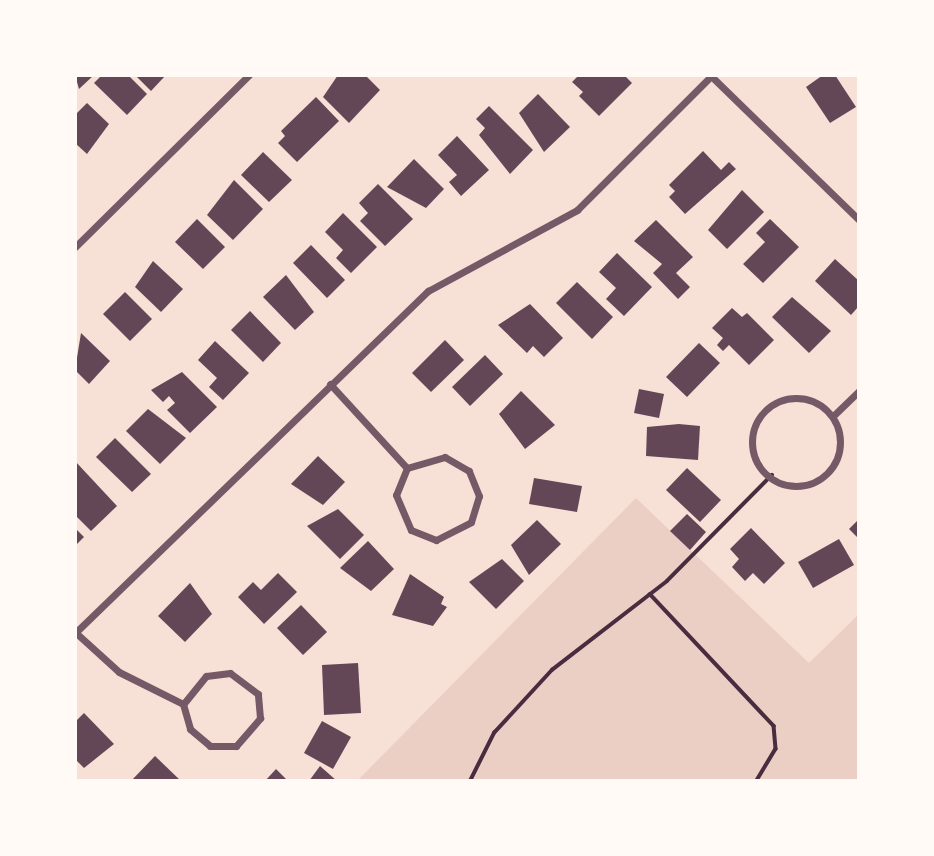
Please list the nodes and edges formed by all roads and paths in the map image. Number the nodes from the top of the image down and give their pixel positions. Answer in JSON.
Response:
{"nodes":[{"id":1,"x":711,"y":76,"type":"edge"},
{"id":2,"x":243,"y":77,"type":"edge"},
{"id":3,"x":859,"y":220,"type":"edge"},
{"id":4,"x":75,"y":247,"type":"edge"},
{"id":5,"x":330,"y":384,"type":"junction"},
{"id":6,"x":859,"y":391,"type":"edge"},
{"id":7,"x":833,"y":416,"type":"junction"},
{"id":8,"x":407,"y":468,"type":"junction"},
{"id":9,"x":772,"y":475,"type":"junction"},
{"id":10,"x":650,"y":594,"type":"junction"},
{"id":11,"x":75,"y":633,"type":"edge"},
{"id":12,"x":183,"y":704,"type":"junction"},
{"id":13,"x":470,"y":781,"type":"edge"},
{"id":14,"x":757,"y":781,"type":"edge"}],
"edges":[{"from":1,"to":3,"type":"street"},
{"from":1,"to":5,"type":"street"},
{"from":2,"to":4,"type":"street"},
{"from":5,"to":8,"type":"street"},
{"from":5,"to":11,"type":"street"},
{"from":6,"to":7,"type":"street"},
{"from":7,"to":9,"type":"street"},
{"from":7,"to":9,"type":"street"},
{"from":8,"to":8,"type":"street"},
{"from":9,"to":10,"type":"path"},
{"from":10,"to":13,"type":"path"},
{"from":10,"to":14,"type":"path"},
{"from":11,"to":12,"type":"street"},
{"from":12,"to":12,"type":"street"}]}
